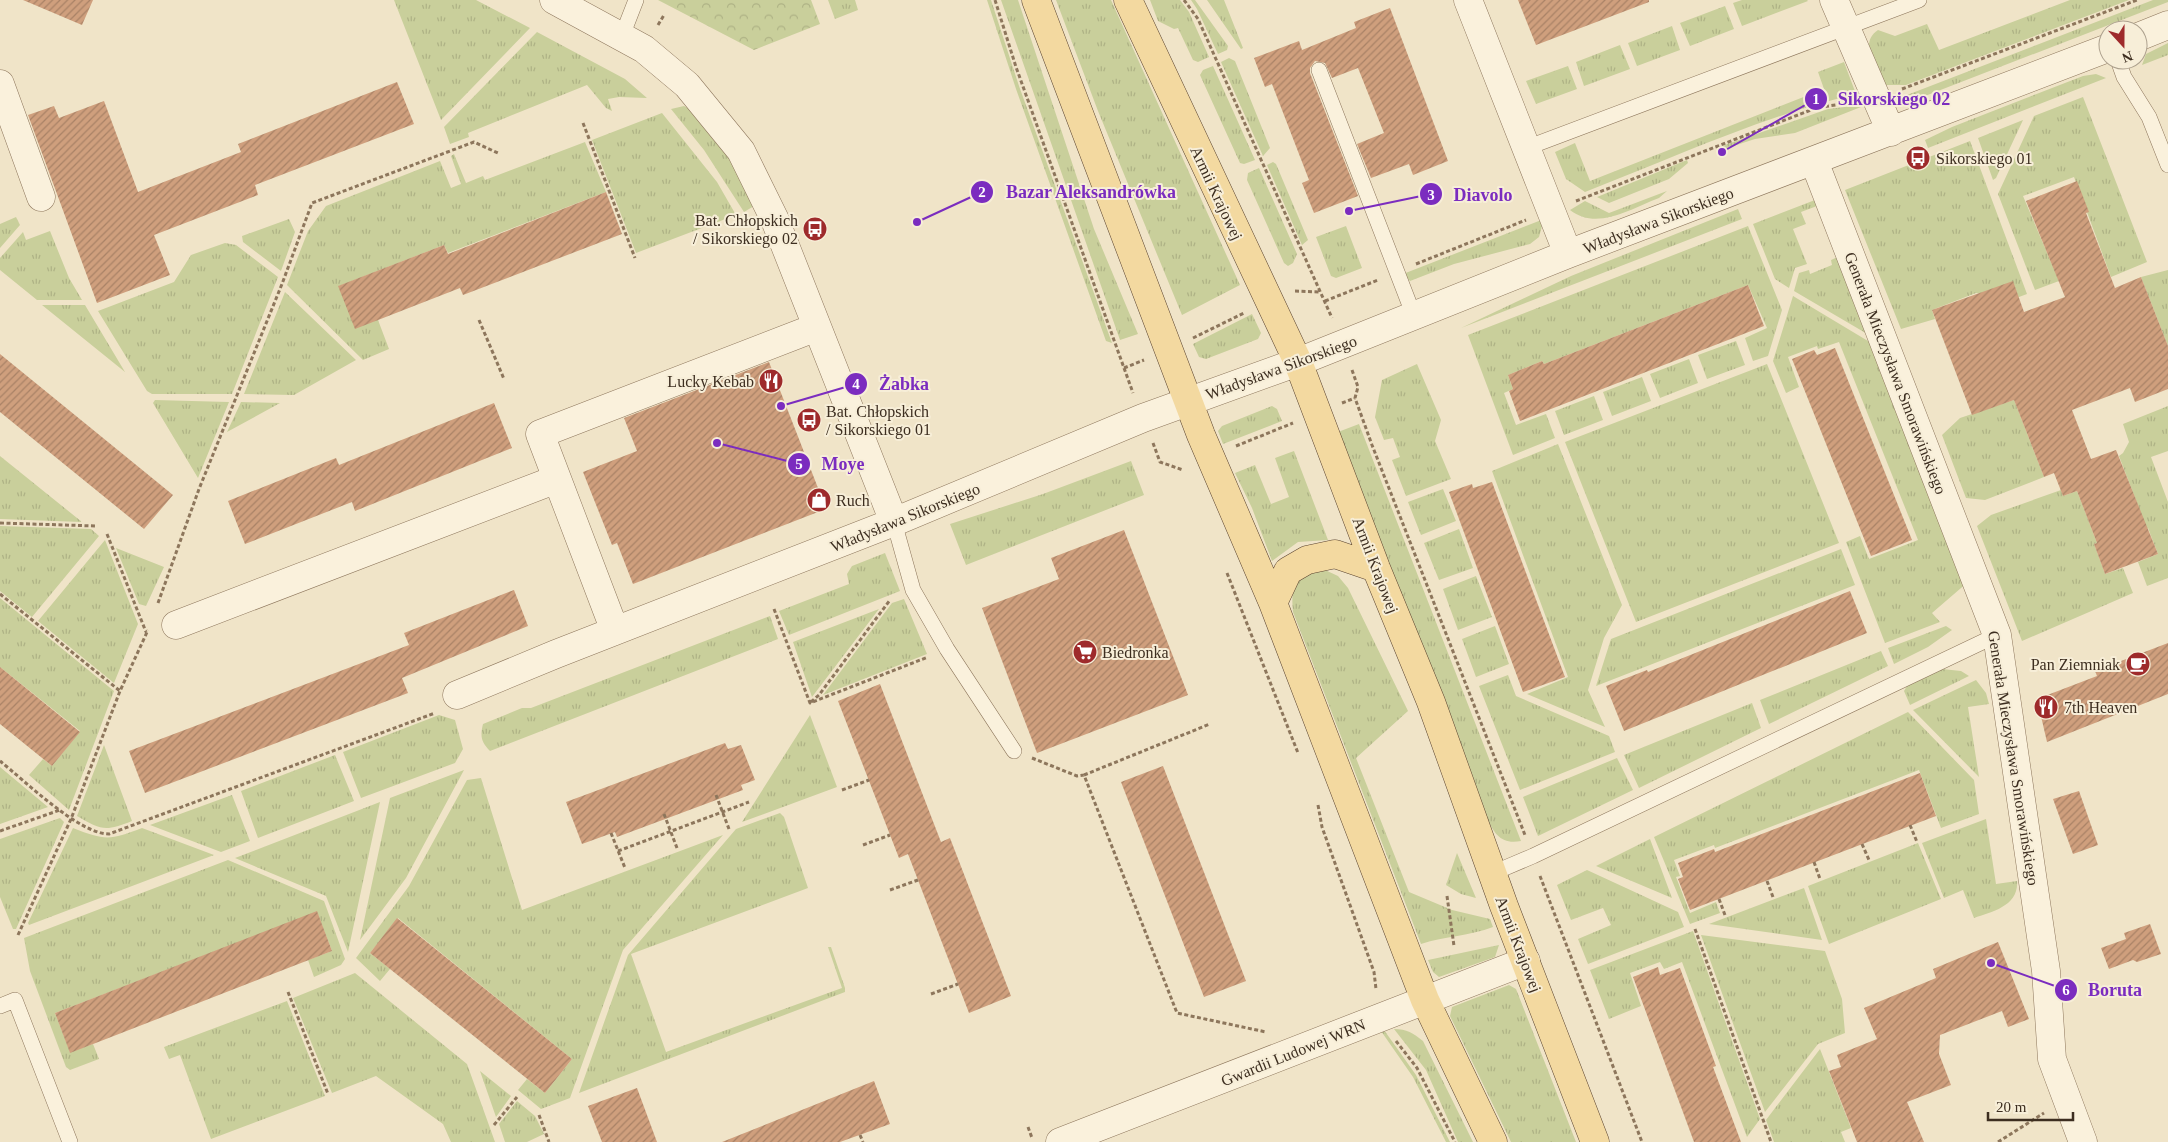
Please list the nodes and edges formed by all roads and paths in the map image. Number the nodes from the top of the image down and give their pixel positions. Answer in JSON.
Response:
{"nodes":[{"id":1,"x":554,"y":0,"type":"edge"},
{"id":2,"x":636,"y":0,"type":"edge"},
{"id":3,"x":995,"y":0,"type":"edge"},
{"id":4,"x":1036,"y":0,"type":"edge"},
{"id":5,"x":1128,"y":0,"type":"edge"},
{"id":6,"x":1184,"y":0,"type":"edge"},
{"id":7,"x":1468,"y":0,"type":"edge"},
{"id":8,"x":1834,"y":0,"type":"edge"},
{"id":9,"x":1919,"y":0,"type":"edge"},
{"id":10,"x":2137,"y":0,"type":"edge"},
{"id":11,"x":2168,"y":25,"type":"edge"},
{"id":12,"x":1846,"y":28,"type":"junction"},
{"id":13,"x":2148,"y":33,"type":"edge"},
{"id":14,"x":622,"y":36,"type":"junction"},
{"id":15,"x":2098,"y":52,"type":"edge"},
{"id":16,"x":1319,"y":70,"type":"dead end"},
{"id":17,"x":2122,"y":70,"type":"edge"},
{"id":18,"x":0,"y":84,"type":"edge"},
{"id":19,"x":1877,"y":98,"type":"junction"},
{"id":20,"x":5,"y":116,"type":"edge"},
{"id":21,"x":583,"y":123,"type":"dead end"},
{"id":22,"x":1891,"y":132,"type":"junction"},
{"id":23,"x":1526,"y":148,"type":"junction"},
{"id":24,"x":500,"y":154,"type":"dead end"},
{"id":25,"x":1814,"y":160,"type":"junction"},
{"id":26,"x":2168,"y":164,"type":"edge"},
{"id":27,"x":41,"y":197,"type":"dead end"},
{"id":28,"x":1551,"y":210,"type":"junction"},
{"id":29,"x":1568,"y":254,"type":"junction"},
{"id":30,"x":635,"y":258,"type":"dead end"},
{"id":31,"x":1396,"y":272,"type":"junction"},
{"id":32,"x":1320,"y":292,"type":"junction"},
{"id":33,"x":1268,"y":301,"type":"junction"},
{"id":34,"x":1325,"y":301,"type":"junction"},
{"id":35,"x":1414,"y":316,"type":"junction"},
{"id":36,"x":479,"y":320,"type":"dead end"},
{"id":37,"x":817,"y":327,"type":"junction"},
{"id":38,"x":1343,"y":345,"type":"junction"},
{"id":39,"x":1170,"y":350,"type":"junction"},
{"id":40,"x":1298,"y":362,"type":"junction"},
{"id":41,"x":1124,"y":368,"type":"junction"},
{"id":42,"x":504,"y":378,"type":"dead end"},
{"id":43,"x":1355,"y":398,"type":"junction"},
{"id":44,"x":1189,"y":400,"type":"junction"},
{"id":45,"x":1318,"y":413,"type":"junction"},
{"id":46,"x":1143,"y":418,"type":"junction"},
{"id":47,"x":1209,"y":456,"type":"junction"},
{"id":48,"x":1182,"y":468,"type":"junction"},
{"id":49,"x":1185,"y":475,"type":"dead end"},
{"id":50,"x":557,"y":479,"type":"junction"},
{"id":51,"x":894,"y":522,"type":"junction"},
{"id":52,"x":0,"y":523,"type":"edge"},
{"id":53,"x":96,"y":526,"type":"dead end"},
{"id":54,"x":106,"y":534,"type":"dead end"},
{"id":55,"x":1224,"y":566,"type":"dead end"},
{"id":56,"x":1376,"y":568,"type":"junction"},
{"id":57,"x":0,"y":594,"type":"edge"},
{"id":58,"x":890,"y":600,"type":"dead end"},
{"id":59,"x":1273,"y":603,"type":"junction"},
{"id":60,"x":774,"y":609,"type":"dead end"},
{"id":61,"x":161,"y":619,"type":"junction"},
{"id":62,"x":615,"y":631,"type":"junction"},
{"id":63,"x":147,"y":633,"type":"junction"},
{"id":64,"x":1997,"y":635,"type":"junction"},
{"id":65,"x":947,"y":649,"type":"junction"},
{"id":66,"x":120,"y":692,"type":"junction"},
{"id":67,"x":810,"y":703,"type":"junction"},
{"id":68,"x":448,"y":704,"type":"joint"},
{"id":69,"x":1210,"y":724,"type":"dead end"},
{"id":70,"x":1014,"y":751,"type":"joint"},
{"id":71,"x":1300,"y":758,"type":"dead end"},
{"id":72,"x":0,"y":761,"type":"edge"},
{"id":73,"x":1084,"y":775,"type":"junction"},
{"id":74,"x":869,"y":780,"type":"dead end"},
{"id":75,"x":842,"y":790,"type":"dead end"},
{"id":76,"x":716,"y":795,"type":"dead end"},
{"id":77,"x":1314,"y":796,"type":"dead end"},
{"id":78,"x":749,"y":802,"type":"dead end"},
{"id":79,"x":61,"y":810,"type":"junction"},
{"id":80,"x":722,"y":812,"type":"junction"},
{"id":81,"x":664,"y":814,"type":"dead end"},
{"id":82,"x":71,"y":819,"type":"junction"},
{"id":83,"x":1910,"y":826,"type":"dead end"},
{"id":84,"x":729,"y":829,"type":"dead end"},
{"id":85,"x":0,"y":831,"type":"edge"},
{"id":86,"x":670,"y":831,"type":"junction"},
{"id":87,"x":612,"y":833,"type":"dead end"},
{"id":88,"x":890,"y":835,"type":"dead end"},
{"id":89,"x":1917,"y":842,"type":"dead end"},
{"id":90,"x":1862,"y":844,"type":"dead end"},
{"id":91,"x":863,"y":845,"type":"dead end"},
{"id":92,"x":677,"y":848,"type":"dead end"},
{"id":93,"x":618,"y":851,"type":"junction"},
{"id":94,"x":1533,"y":856,"type":"junction"},
{"id":95,"x":1869,"y":860,"type":"dead end"},
{"id":96,"x":1814,"y":862,"type":"dead end"},
{"id":97,"x":625,"y":868,"type":"dead end"},
{"id":98,"x":1493,"y":873,"type":"junction"},
{"id":99,"x":1820,"y":879,"type":"dead end"},
{"id":100,"x":918,"y":880,"type":"dead end"},
{"id":101,"x":1767,"y":881,"type":"dead end"},
{"id":102,"x":890,"y":890,"type":"dead end"},
{"id":103,"x":1447,"y":896,"type":"dead end"},
{"id":104,"x":1773,"y":897,"type":"dead end"},
{"id":105,"x":1719,"y":899,"type":"dead end"},
{"id":106,"x":1725,"y":914,"type":"dead end"},
{"id":107,"x":1695,"y":929,"type":"dead end"},
{"id":108,"x":18,"y":935,"type":"dead end"},
{"id":109,"x":1454,"y":946,"type":"dead end"},
{"id":110,"x":1526,"y":961,"type":"junction"},
{"id":111,"x":958,"y":984,"type":"dead end"},
{"id":112,"x":288,"y":992,"type":"dead end"},
{"id":113,"x":931,"y":994,"type":"dead end"},
{"id":114,"x":1425,"y":1000,"type":"junction"},
{"id":115,"x":0,"y":1006,"type":"edge"},
{"id":116,"x":1383,"y":1016,"type":"junction"},
{"id":117,"x":1266,"y":1032,"type":"dead end"},
{"id":118,"x":328,"y":1094,"type":"dead end"},
{"id":119,"x":517,"y":1097,"type":"dead end"},
{"id":120,"x":2066,"y":1099,"type":"junction"},
{"id":121,"x":539,"y":1115,"type":"dead end"},
{"id":122,"x":494,"y":1125,"type":"dead end"},
{"id":123,"x":1028,"y":1127,"type":"dead end"},
{"id":124,"x":860,"y":1134,"type":"dead end"},
{"id":125,"x":1032,"y":1138,"type":"dead end"},
{"id":126,"x":70,"y":1142,"type":"edge"},
{"id":127,"x":549,"y":1142,"type":"edge"},
{"id":128,"x":863,"y":1142,"type":"edge"},
{"id":129,"x":1060,"y":1142,"type":"edge"},
{"id":130,"x":1455,"y":1142,"type":"edge"},
{"id":131,"x":1492,"y":1142,"type":"edge"},
{"id":132,"x":1595,"y":1142,"type":"edge"},
{"id":133,"x":1642,"y":1142,"type":"edge"},
{"id":134,"x":1772,"y":1142,"type":"edge"},
{"id":135,"x":1998,"y":1142,"type":"edge"},
{"id":136,"x":2083,"y":1142,"type":"edge"}],
"edges":[{"from":1,"to":14,"type":"street"},
{"from":2,"to":14,"type":"lane"},
{"from":3,"to":41,"type":"path"},
{"from":4,"to":39,"type":"main road"},
{"from":5,"to":33,"type":"main road","name":"Armii Krajowej"},
{"from":6,"to":32,"type":"path"},
{"from":7,"to":23,"type":"street"},
{"from":8,"to":12,"type":"street"},
{"from":9,"to":12,"type":"lane"},
{"from":10,"to":19,"type":"path"},
{"from":11,"to":13,"type":"street"},
{"from":12,"to":19,"type":"street"},
{"from":12,"to":23,"type":"lane"},
{"from":14,"to":37,"type":"street"},
{"from":15,"to":22,"type":"street","name":"Władysława Sikorskiego"},
{"from":16,"to":31,"type":"lane"},
{"from":17,"to":26,"type":"lane"},
{"from":18,"to":20,"type":"street"},
{"from":19,"to":22,"type":"street"},
{"from":19,"to":28,"type":"path"},
{"from":20,"to":27,"type":"street"},
{"from":21,"to":30,"type":"path"},
{"from":22,"to":25,"type":"street","name":"Władysława Sikorskiego"},
{"from":23,"to":28,"type":"street"},
{"from":24,"to":61,"type":"path"},
{"from":25,"to":29,"type":"street","name":"Władysława Sikorskiego"},
{"from":25,"to":64,"type":"street","name":"Generała Mieczysława Smorawińskiego"},
{"from":28,"to":29,"type":"street"},
{"from":28,"to":31,"type":"path"},
{"from":29,"to":35,"type":"street","name":"Władysława Sikorskiego"},
{"from":31,"to":34,"type":"path"},
{"from":31,"to":35,"type":"lane"},
{"from":32,"to":33,"type":"path"},
{"from":32,"to":34,"type":"path"},
{"from":33,"to":39,"type":"path"},
{"from":33,"to":40,"type":"main road","name":"Armii Krajowej"},
{"from":34,"to":38,"type":"path"},
{"from":35,"to":38,"type":"street","name":"Władysława Sikorskiego"},
{"from":36,"to":42,"type":"path"},
{"from":37,"to":50,"type":"street"},
{"from":37,"to":51,"type":"street"},
{"from":38,"to":40,"type":"street","name":"Władysława Sikorskiego"},
{"from":38,"to":43,"type":"path"},
{"from":39,"to":41,"type":"path"},
{"from":39,"to":44,"type":"main road"},
{"from":40,"to":44,"type":"street","name":"Władysława Sikorskiego"},
{"from":40,"to":45,"type":"main road","name":"Armii Krajowej"},
{"from":41,"to":46,"type":"path"},
{"from":43,"to":45,"type":"path"},
{"from":43,"to":94,"type":"path"},
{"from":44,"to":46,"type":"street","name":"Władysława Sikorskiego"},
{"from":44,"to":47,"type":"main road"},
{"from":45,"to":47,"type":"path"},
{"from":45,"to":56,"type":"main road","name":"Armii Krajowej"},
{"from":46,"to":48,"type":"path"},
{"from":46,"to":51,"type":"street","name":"Władysława Sikorskiego"},
{"from":47,"to":48,"type":"path"},
{"from":47,"to":59,"type":"main road"},
{"from":48,"to":49,"type":"path"},
{"from":50,"to":61,"type":"street"},
{"from":50,"to":62,"type":"street"},
{"from":51,"to":62,"type":"street","name":"Władysława Sikorskiego"},
{"from":51,"to":65,"type":"lane"},
{"from":52,"to":53,"type":"path"},
{"from":54,"to":63,"type":"path"},
{"from":55,"to":71,"type":"path"},
{"from":56,"to":59,"type":"main road"},
{"from":56,"to":98,"type":"main road","name":"Armii Krajowej"},
{"from":57,"to":66,"type":"path"},
{"from":58,"to":67,"type":"path"},
{"from":59,"to":114,"type":"main road"},
{"from":60,"to":67,"type":"path"},
{"from":61,"to":63,"type":"path"},
{"from":62,"to":68,"type":"street","name":"Władysława Sikorskiego"},
{"from":63,"to":66,"type":"path"},
{"from":64,"to":94,"type":"lane"},
{"from":64,"to":120,"type":"street","name":"Generała Mieczysława Smorawińskiego"},
{"from":65,"to":67,"type":"path"},
{"from":65,"to":70,"type":"lane"},
{"from":66,"to":82,"type":"path"},
{"from":68,"to":82,"type":"path"},
{"from":69,"to":73,"type":"path"},
{"from":70,"to":73,"type":"path"},
{"from":72,"to":79,"type":"path"},
{"from":73,"to":117,"type":"path"},
{"from":74,"to":75,"type":"path"},
{"from":76,"to":80,"type":"path"},
{"from":77,"to":116,"type":"path"},
{"from":78,"to":80,"type":"path"},
{"from":79,"to":82,"type":"path"},
{"from":79,"to":85,"type":"path"},
{"from":80,"to":84,"type":"path"},
{"from":80,"to":86,"type":"path"},
{"from":81,"to":86,"type":"path"},
{"from":82,"to":108,"type":"path"},
{"from":83,"to":89,"type":"path"},
{"from":86,"to":92,"type":"path"},
{"from":86,"to":93,"type":"path"},
{"from":87,"to":93,"type":"path"},
{"from":88,"to":91,"type":"path"},
{"from":90,"to":95,"type":"path"},
{"from":93,"to":97,"type":"path"},
{"from":94,"to":98,"type":"lane"},
{"from":94,"to":133,"type":"path"},
{"from":96,"to":99,"type":"path"},
{"from":98,"to":110,"type":"main road","name":"Armii Krajowej"},
{"from":100,"to":102,"type":"path"},
{"from":101,"to":104,"type":"path"},
{"from":103,"to":109,"type":"path"},
{"from":105,"to":106,"type":"path"},
{"from":107,"to":134,"type":"path"},
{"from":110,"to":114,"type":"street","name":"Gwardii Ludowej WRN"},
{"from":110,"to":132,"type":"main road","name":"Armii Krajowej"},
{"from":111,"to":113,"type":"path"},
{"from":112,"to":118,"type":"path"},
{"from":114,"to":116,"type":"street","name":"Gwardii Ludowej WRN"},
{"from":114,"to":131,"type":"main road"},
{"from":115,"to":126,"type":"lane"},
{"from":116,"to":129,"type":"street","name":"Gwardii Ludowej WRN"},
{"from":116,"to":130,"type":"path"},
{"from":119,"to":122,"type":"path"},
{"from":120,"to":135,"type":"path"},
{"from":120,"to":136,"type":"street","name":"Generała Mieczysława Smorawińskiego"},
{"from":121,"to":127,"type":"path"},
{"from":123,"to":125,"type":"path"},
{"from":124,"to":128,"type":"path"}]}
